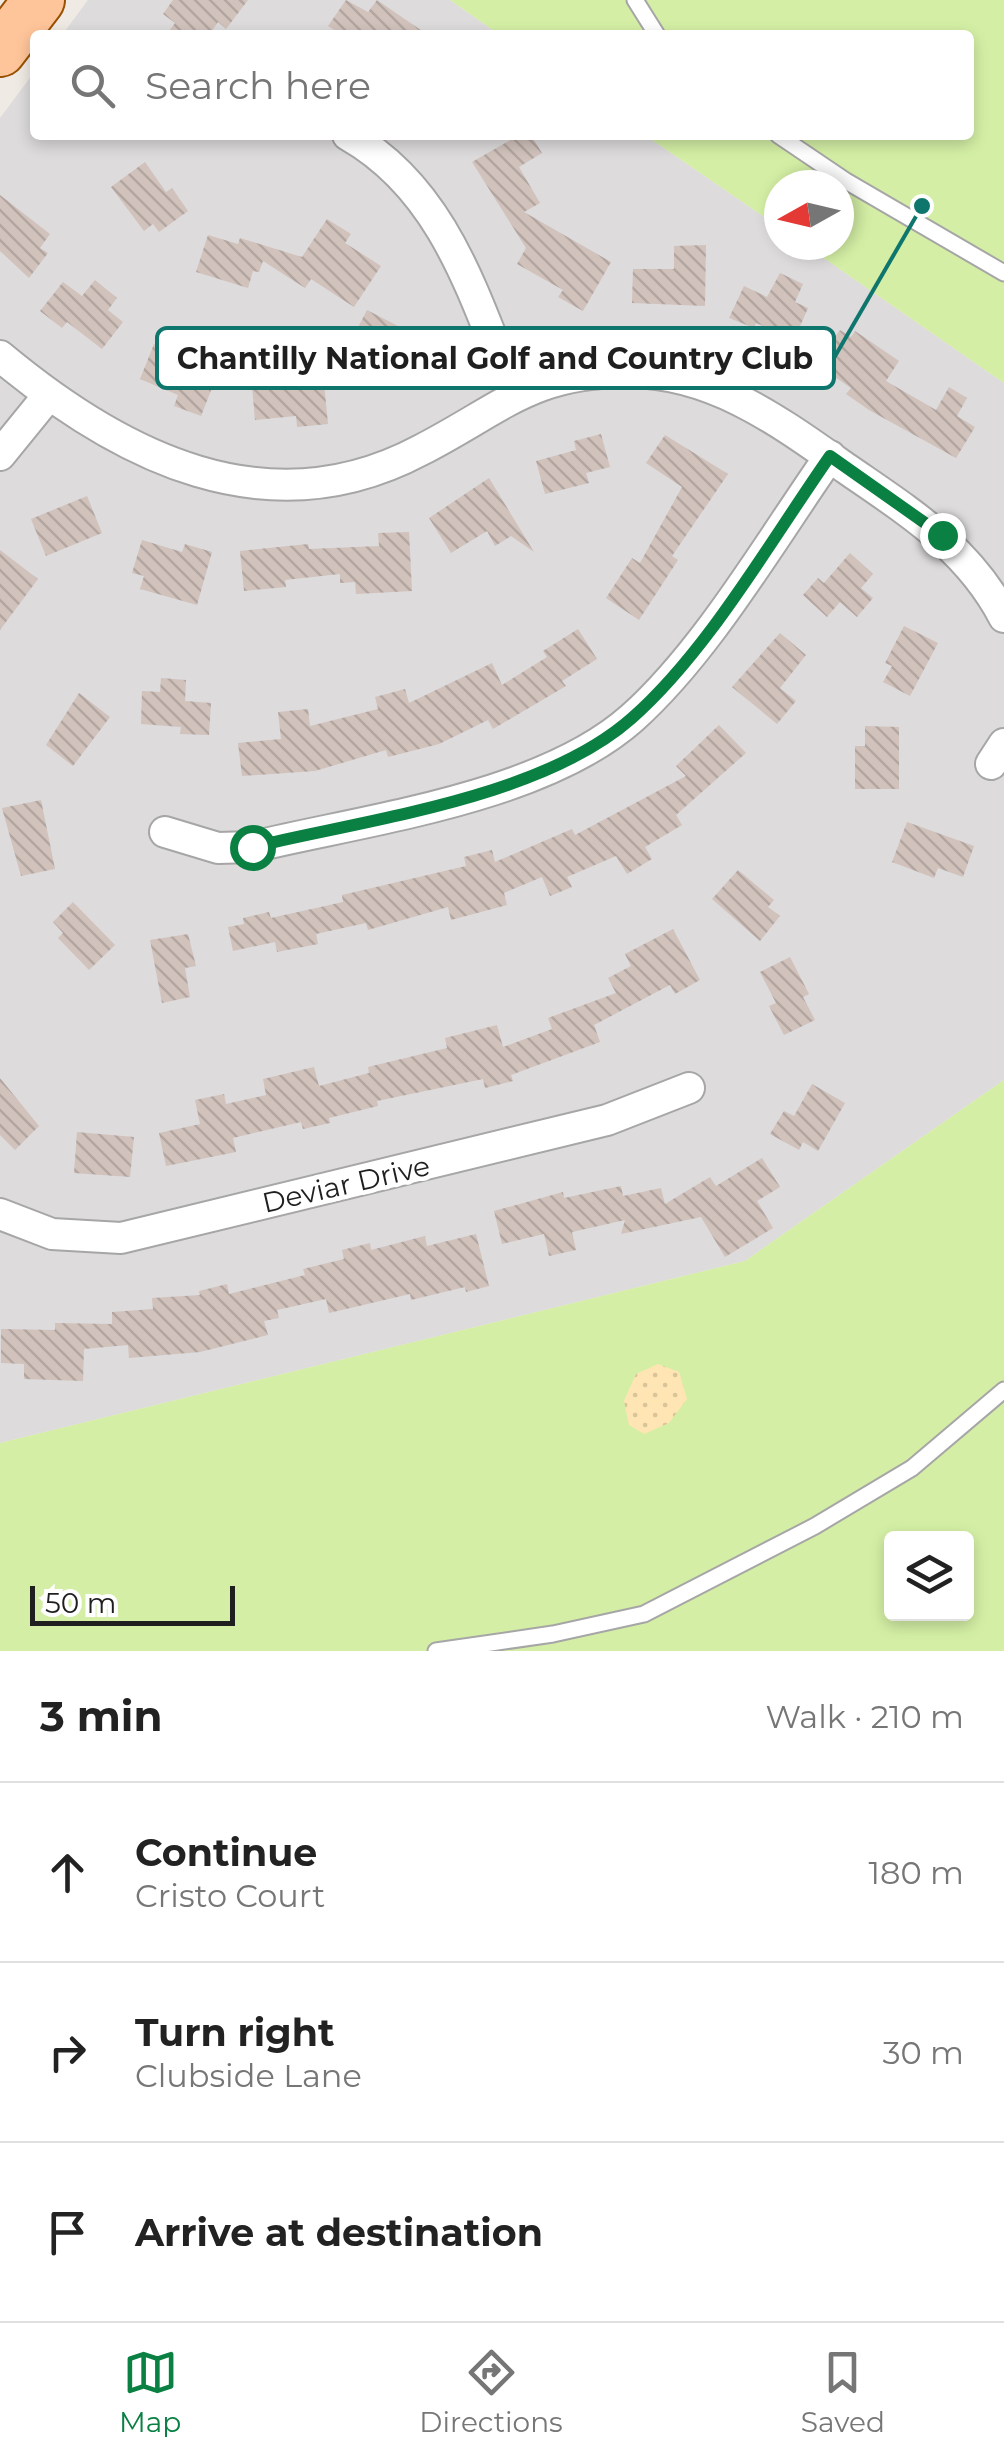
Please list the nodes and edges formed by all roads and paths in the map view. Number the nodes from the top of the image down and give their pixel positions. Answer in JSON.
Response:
{"nodes":[{"id":1,"x":39,"y":0,"type":"edge"},
{"id":2,"x":634,"y":0,"type":"edge"},
{"id":3,"x":654,"y":30,"type":"edge"},
{"id":4,"x":0,"y":51,"type":"edge"},
{"id":5,"x":357,"y":140,"type":"edge"},
{"id":6,"x":785,"y":140,"type":"edge"},
{"id":7,"x":1004,"y":273,"type":"edge"},
{"id":8,"x":0,"y":356,"type":"edge"},
{"id":9,"x":514,"y":394,"type":"junction"},
{"id":10,"x":48,"y":396,"type":"junction"},
{"id":11,"x":0,"y":455,"type":"edge"},
{"id":12,"x":830,"y":456,"type":"junction"},
{"id":13,"x":1004,"y":617,"type":"edge"},
{"id":14,"x":165,"y":832,"type":"dead end"},
{"id":15,"x":690,"y":1088,"type":"dead end"},
{"id":16,"x":0,"y":1214,"type":"edge"},
{"id":17,"x":1004,"y":1390,"type":"edge"},
{"id":18,"x":436,"y":1651,"type":"edge"}],
"edges":[{"from":1,"to":4,"type":"main road"},
{"from":2,"to":3,"type":"lane"},
{"from":5,"to":9,"type":"street"},
{"from":6,"to":7,"type":"lane"},
{"from":8,"to":10,"type":"street"},
{"from":9,"to":10,"type":"street"},
{"from":9,"to":12,"type":"street"},
{"from":10,"to":11,"type":"street"},
{"from":12,"to":13,"type":"street"},
{"from":12,"to":14,"type":"street"},
{"from":15,"to":16,"type":"street","name":"Deviar Drive"},
{"from":17,"to":18,"type":"lane"}]}
